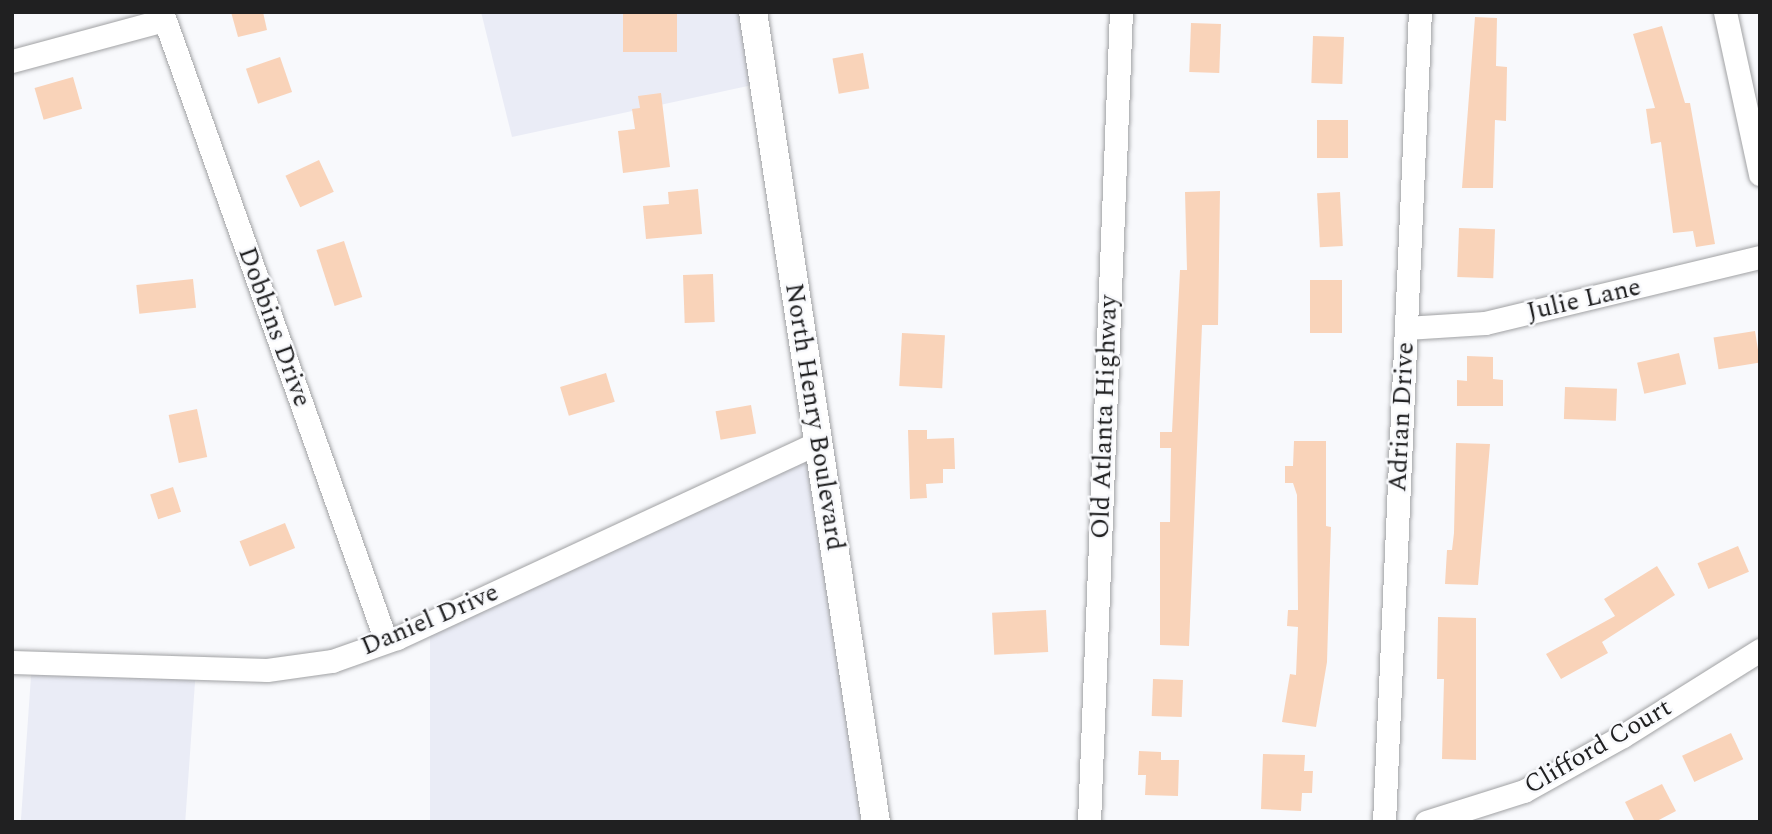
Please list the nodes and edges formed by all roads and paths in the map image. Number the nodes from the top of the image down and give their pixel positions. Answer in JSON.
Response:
{"nodes":[{"id":1,"x":753,"y":12,"type":"edge"},
{"id":2,"x":1121,"y":12,"type":"edge"},
{"id":3,"x":1420,"y":12,"type":"edge"},
{"id":4,"x":1725,"y":12,"type":"edge"},
{"id":5,"x":163,"y":16,"type":"edge"},
{"id":6,"x":12,"y":61,"type":"edge"},
{"id":7,"x":1760,"y":174,"type":"edge"},
{"id":8,"x":1760,"y":257,"type":"edge"},
{"id":9,"x":1406,"y":328,"type":"junction"},
{"id":10,"x":818,"y":443,"type":"junction"},
{"id":11,"x":386,"y":641,"type":"junction"},
{"id":12,"x":1760,"y":650,"type":"edge"},
{"id":13,"x":12,"y":662,"type":"edge"},
{"id":14,"x":876,"y":822,"type":"edge"},
{"id":15,"x":1088,"y":822,"type":"edge"},
{"id":16,"x":1384,"y":822,"type":"edge"},
{"id":17,"x":1426,"y":822,"type":"edge"}],
"edges":[{"from":1,"to":10,"type":"main road","name":"North Henry Boulevard"},
{"from":2,"to":15,"type":"street","name":"Old Atlanta Highway"},
{"from":3,"to":9,"type":"street","name":"Adrian Drive"},
{"from":4,"to":7,"type":"street"},
{"from":5,"to":6,"type":"street"},
{"from":5,"to":11,"type":"street","name":"Dobbins Drive"},
{"from":8,"to":9,"type":"street","name":"Julie Lane"},
{"from":9,"to":16,"type":"street","name":"Adrian Drive"},
{"from":10,"to":11,"type":"street","name":"Daniel Drive"},
{"from":10,"to":14,"type":"main road","name":"North Henry Boulevard"},
{"from":11,"to":13,"type":"street","name":"Daniel Drive"},
{"from":12,"to":17,"type":"street","name":"Clifford Court"}]}
